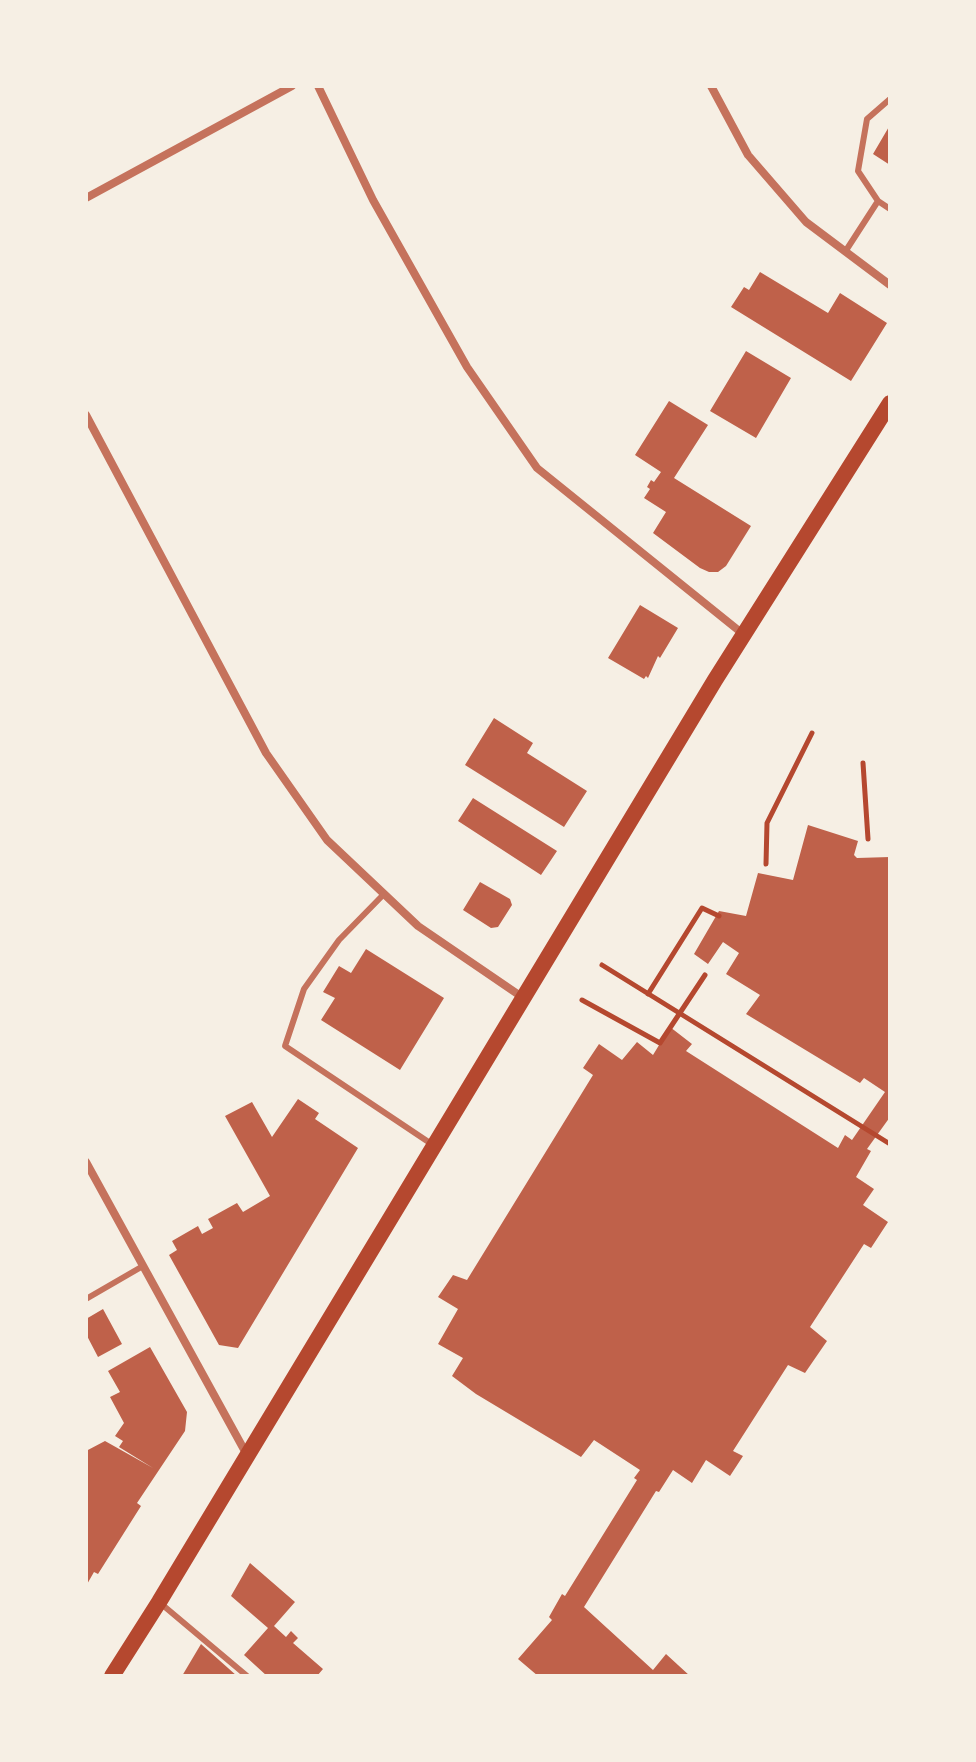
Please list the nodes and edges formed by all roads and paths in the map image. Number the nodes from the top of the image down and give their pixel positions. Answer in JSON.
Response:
{"nodes":[{"id":1,"x":292,"y":86,"type":"edge"},
{"id":2,"x":318,"y":86,"type":"edge"},
{"id":3,"x":711,"y":86,"type":"edge"},
{"id":4,"x":890,"y":99,"type":"edge"},
{"id":5,"x":86,"y":198,"type":"edge"},
{"id":6,"x":878,"y":201,"type":"junction"},
{"id":7,"x":890,"y":209,"type":"edge"},
{"id":8,"x":845,"y":252,"type":"junction"},
{"id":9,"x":890,"y":285,"type":"edge"},
{"id":10,"x":890,"y":403,"type":"edge"},
{"id":11,"x":86,"y":415,"type":"edge"},
{"id":12,"x":743,"y":634,"type":"junction"},
{"id":13,"x":812,"y":733,"type":"dead end"},
{"id":14,"x":863,"y":763,"type":"dead end"},
{"id":15,"x":868,"y":839,"type":"dead end"},
{"id":16,"x":766,"y":864,"type":"dead end"},
{"id":17,"x":384,"y":894,"type":"junction"},
{"id":18,"x":719,"y":916,"type":"dead end"},
{"id":19,"x":602,"y":965,"type":"dead end"},
{"id":20,"x":705,"y":975,"type":"dead end"},
{"id":21,"x":648,"y":994,"type":"junction"},
{"id":22,"x":522,"y":997,"type":"junction"},
{"id":23,"x":582,"y":1000,"type":"dead end"},
{"id":24,"x":681,"y":1014,"type":"junction"},
{"id":25,"x":890,"y":1144,"type":"edge"},
{"id":26,"x":433,"y":1145,"type":"junction"},
{"id":27,"x":86,"y":1162,"type":"edge"},
{"id":28,"x":143,"y":1266,"type":"junction"},
{"id":29,"x":86,"y":1299,"type":"edge"},
{"id":30,"x":247,"y":1455,"type":"junction"},
{"id":31,"x":159,"y":1602,"type":"junction"},
{"id":32,"x":112,"y":1676,"type":"edge"},
{"id":33,"x":247,"y":1676,"type":"edge"}],
"edges":[{"from":1,"to":5,"type":"street"},
{"from":2,"to":12,"type":"street"},
{"from":3,"to":8,"type":"street"},
{"from":4,"to":6,"type":"lane"},
{"from":6,"to":7,"type":"lane"},
{"from":6,"to":8,"type":"lane"},
{"from":8,"to":9,"type":"street"},
{"from":10,"to":12,"type":"main road"},
{"from":11,"to":17,"type":"street"},
{"from":12,"to":22,"type":"main road"},
{"from":13,"to":16,"type":"path"},
{"from":14,"to":15,"type":"path"},
{"from":17,"to":22,"type":"street"},
{"from":17,"to":26,"type":"lane"},
{"from":18,"to":21,"type":"path"},
{"from":19,"to":21,"type":"path"},
{"from":20,"to":24,"type":"path"},
{"from":21,"to":24,"type":"path"},
{"from":22,"to":26,"type":"main road"},
{"from":23,"to":24,"type":"path"},
{"from":24,"to":25,"type":"path"},
{"from":26,"to":30,"type":"main road"},
{"from":27,"to":28,"type":"street"},
{"from":28,"to":29,"type":"lane"},
{"from":28,"to":30,"type":"street"},
{"from":30,"to":31,"type":"main road"},
{"from":31,"to":32,"type":"main road"},
{"from":31,"to":33,"type":"lane"}]}
